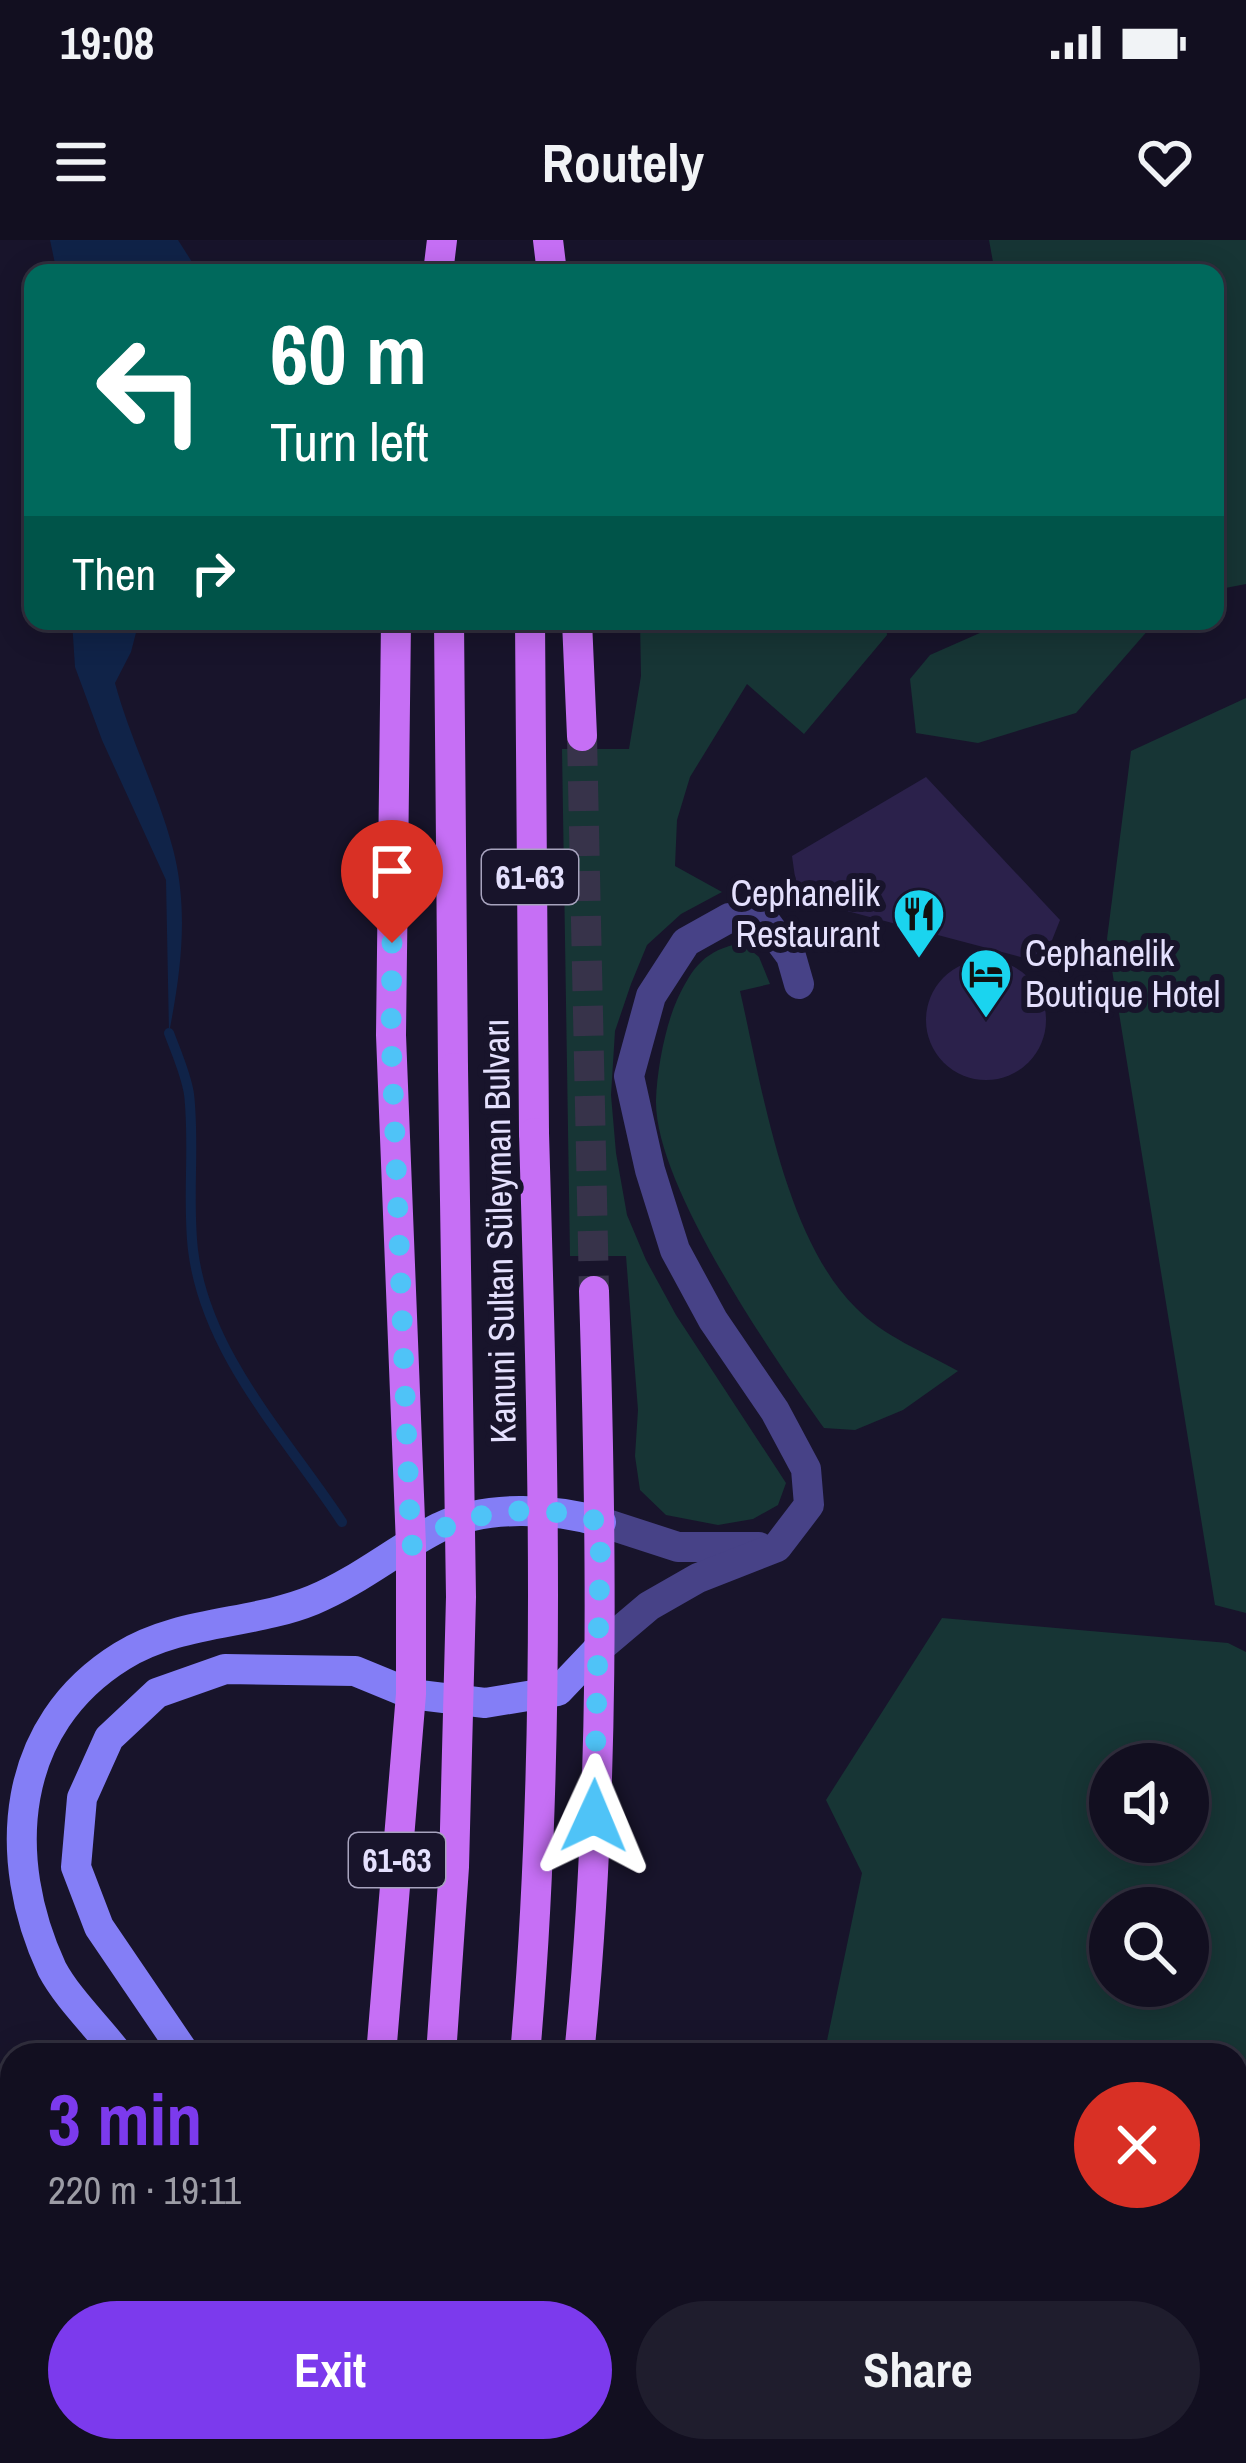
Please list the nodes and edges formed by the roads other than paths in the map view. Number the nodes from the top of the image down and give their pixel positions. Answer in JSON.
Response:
{"nodes":[{"id":1,"x":396,"y":630,"type":"edge"},
{"id":2,"x":449,"y":630,"type":"edge"},
{"id":3,"x":530,"y":630,"type":"edge"},
{"id":4,"x":577,"y":630,"type":"edge"},
{"id":5,"x":582,"y":736,"type":"tunnel mouth"},
{"id":6,"x":799,"y":984,"type":"dead end"},
{"id":7,"x":594,"y":1291,"type":"tunnel mouth"},
{"id":8,"x":601,"y":1522,"type":"junction"},
{"id":9,"x":411,"y":1546,"type":"junction"},
{"id":10,"x":777,"y":1547,"type":"junction"},
{"id":11,"x":597,"y":1650,"type":"junction"},
{"id":12,"x":411,"y":1694,"type":"junction"},
{"id":13,"x":382,"y":2040,"type":"edge"},
{"id":14,"x":109,"y":2043,"type":"edge"},
{"id":15,"x":179,"y":2043,"type":"edge"},
{"id":16,"x":442,"y":2043,"type":"edge"},
{"id":17,"x":526,"y":2043,"type":"edge"},
{"id":18,"x":580,"y":2043,"type":"edge"}],
"edges":[{"from":1,"to":9,"type":"main road","number":"61-63"},
{"from":2,"to":16,"type":"main road","name":"Kanuni Sultan Süleyman Bulvarı","number":"61-63","bridge":true},
{"from":3,"to":17,"type":"main road","name":"Kanuni Sultan Süleyman Bulvarı","number":"61-63","bridge":true},
{"from":4,"to":5,"type":"main road"},
{"from":6,"to":10,"type":"street"},
{"from":7,"to":8,"type":"main road"},
{"from":8,"to":9,"type":"street"},
{"from":8,"to":10,"type":"street"},
{"from":8,"to":11,"type":"main road"},
{"from":9,"to":12,"type":"main road","number":"61-63"},
{"from":9,"to":14,"type":"street"},
{"from":10,"to":11,"type":"street"},
{"from":11,"to":12,"type":"street"},
{"from":11,"to":18,"type":"main road"},
{"from":12,"to":13,"type":"main road","number":"61-63"},
{"from":12,"to":15,"type":"street"}]}
